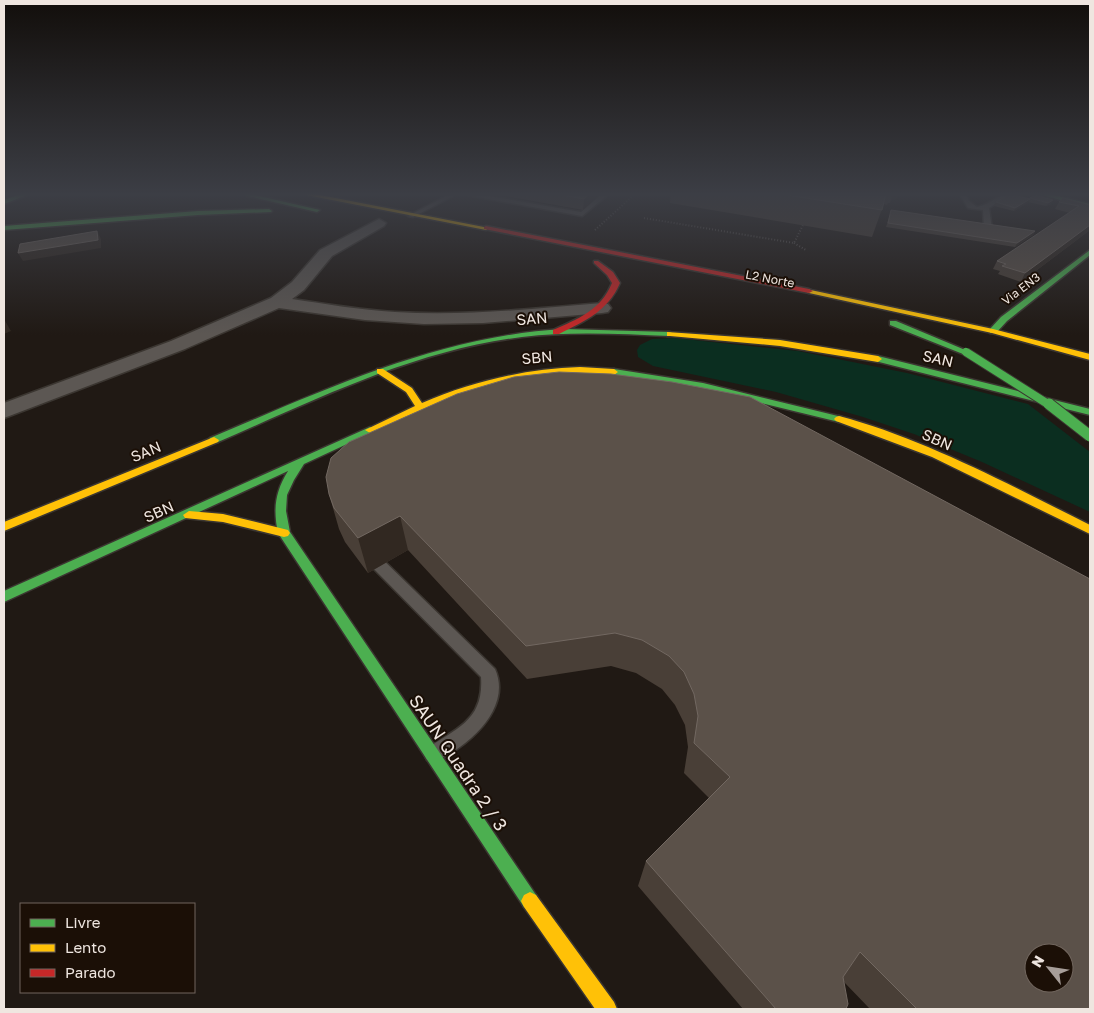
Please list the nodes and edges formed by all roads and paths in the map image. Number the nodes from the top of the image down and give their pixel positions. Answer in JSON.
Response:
{"nodes":[{"id":1,"x":348,"y":240,"type":"edge"},
{"id":2,"x":545,"y":240,"type":"edge"},
{"id":3,"x":772,"y":240,"type":"edge"},
{"id":4,"x":796,"y":240,"type":"edge"},
{"id":5,"x":794,"y":244,"type":"junction"},
{"id":6,"x":806,"y":250,"type":"dead end"},
{"id":7,"x":1090,"y":252,"type":"edge"},
{"id":8,"x":1067,"y":271,"type":"junction"},
{"id":9,"x":1082,"y":275,"type":"dead end"},
{"id":10,"x":277,"y":302,"type":"junction"},
{"id":11,"x":602,"y":308,"type":"junction"},
{"id":12,"x":993,"y":331,"type":"junction"},
{"id":13,"x":556,"y":332,"type":"junction"},
{"id":14,"x":632,"y":332,"type":"junction"},
{"id":15,"x":628,"y":344,"type":"dead end"},
{"id":16,"x":1090,"y":358,"type":"edge"},
{"id":17,"x":630,"y":364,"type":"dead end"},
{"id":18,"x":380,"y":371,"type":"junction"},
{"id":19,"x":642,"y":374,"type":"junction"},
{"id":20,"x":420,"y":407,"type":"junction"},
{"id":21,"x":4,"y":411,"type":"edge"},
{"id":22,"x":1090,"y":412,"type":"edge"},
{"id":23,"x":1090,"y":436,"type":"edge"},
{"id":24,"x":301,"y":461,"type":"junction"},
{"id":25,"x":189,"y":515,"type":"junction"},
{"id":26,"x":9,"y":525,"type":"edge"},
{"id":27,"x":1090,"y":530,"type":"edge"},
{"id":28,"x":284,"y":533,"type":"junction"},
{"id":29,"x":4,"y":539,"type":"edge"},
{"id":30,"x":360,"y":546,"type":"edge"},
{"id":31,"x":4,"y":585,"type":"edge"},
{"id":32,"x":17,"y":591,"type":"junction"},
{"id":33,"x":4,"y":597,"type":"edge"},
{"id":34,"x":431,"y":755,"type":"junction"},
{"id":35,"x":607,"y":1009,"type":"edge"}],
"edges":[{"from":1,"to":10,"type":"street"},
{"from":2,"to":12,"type":"main road","name":"L2 Norte"},
{"from":3,"to":5,"type":"path"},
{"from":4,"to":5,"type":"path"},
{"from":5,"to":6,"type":"path"},
{"from":7,"to":8,"type":"main road","name":"Via EN3"},
{"from":8,"to":9,"type":"main road"},
{"from":8,"to":12,"type":"main road","name":"Via EN3"},
{"from":10,"to":11,"type":"street"},
{"from":10,"to":21,"type":"street"},
{"from":11,"to":13,"type":"main road"},
{"from":11,"to":23,"type":"main road","name":"L2 Norte","bridge":true},
{"from":12,"to":16,"type":"main road","name":"L2 Norte"},
{"from":13,"to":14,"type":"main road","name":"SAN"},
{"from":13,"to":18,"type":"main road","name":"SAN"},
{"from":14,"to":15,"type":"main road"},
{"from":14,"to":22,"type":"main road","name":"SAN"},
{"from":17,"to":19,"type":"main road"},
{"from":18,"to":20,"type":"main road"},
{"from":18,"to":26,"type":"main road","name":"SAN"},
{"from":19,"to":20,"type":"main road","name":"SBN"},
{"from":19,"to":27,"type":"main road","name":"SBN"},
{"from":20,"to":24,"type":"main road","name":"SBN"},
{"from":24,"to":25,"type":"main road","name":"SBN"},
{"from":24,"to":28,"type":"main road","name":"SAUN Quadra 2 / 3"},
{"from":25,"to":28,"type":"main road"},
{"from":25,"to":32,"type":"main road","name":"SBN"},
{"from":26,"to":29,"type":"main road"},
{"from":28,"to":34,"type":"main road","name":"SAUN Quadra 2 / 3"},
{"from":30,"to":34,"type":"lane"},
{"from":31,"to":32,"type":"main road"},
{"from":32,"to":33,"type":"main road","name":"SBN"},
{"from":34,"to":35,"type":"main road","name":"SAUN Quadra 2 / 3"}]}
